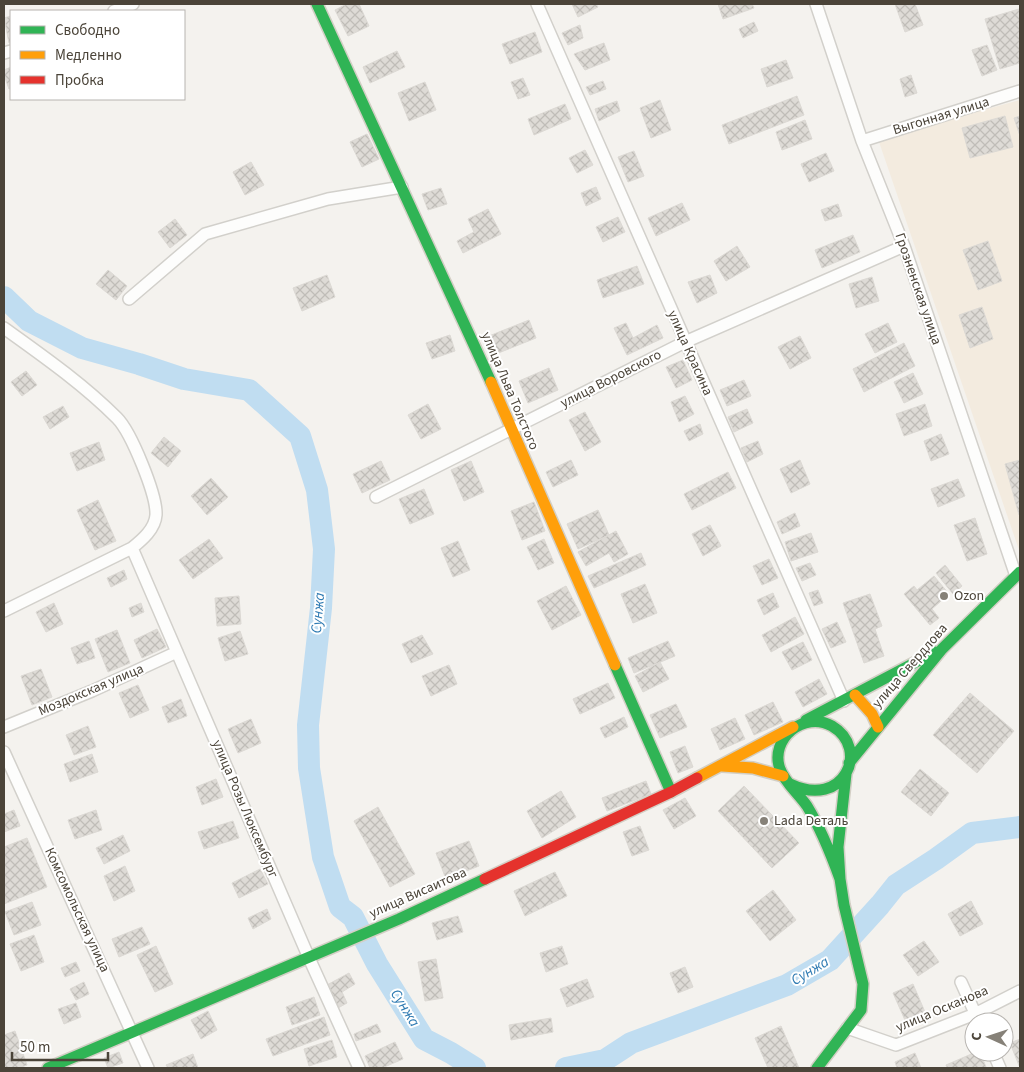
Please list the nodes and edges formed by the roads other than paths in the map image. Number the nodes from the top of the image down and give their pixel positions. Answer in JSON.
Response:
{"nodes":[{"id":1,"x":133,"y":4,"type":"edge"},
{"id":2,"x":317,"y":4,"type":"edge"},
{"id":3,"x":537,"y":4,"type":"edge"},
{"id":4,"x":816,"y":4,"type":"edge"},
{"id":5,"x":117,"y":10,"type":"edge"},
{"id":6,"x":1020,"y":91,"type":"edge"},
{"id":7,"x":862,"y":141,"type":"junction"},
{"id":8,"x":402,"y":187,"type":"junction"},
{"id":9,"x":904,"y":246,"type":"junction"},
{"id":10,"x":129,"y":299,"type":"dead end"},
{"id":11,"x":4,"y":328,"type":"edge"},
{"id":12,"x":685,"y":342,"type":"junction"},
{"id":13,"x":510,"y":430,"type":"junction"},
{"id":14,"x":376,"y":497,"type":"dead end"},
{"id":15,"x":132,"y":548,"type":"junction"},
{"id":16,"x":1018,"y":574,"type":"edge"},
{"id":17,"x":4,"y":611,"type":"edge"},
{"id":18,"x":942,"y":649,"type":"junction"},
{"id":19,"x":177,"y":652,"type":"junction"},
{"id":20,"x":849,"y":698,"type":"junction"},
{"id":21,"x":798,"y":725,"type":"junction"},
{"id":22,"x":4,"y":727,"type":"edge"},
{"id":23,"x":878,"y":727,"type":"junction"},
{"id":24,"x":4,"y":752,"type":"edge"},
{"id":25,"x":720,"y":766,"type":"junction"},
{"id":26,"x":848,"y":768,"type":"junction"},
{"id":27,"x":787,"y":780,"type":"junction"},
{"id":28,"x":671,"y":792,"type":"junction"},
{"id":29,"x":840,"y":879,"type":"junction"},
{"id":30,"x":309,"y":958,"type":"junction"},
{"id":31,"x":961,"y":982,"type":"dead end"},
{"id":32,"x":1020,"y":991,"type":"edge"},
{"id":33,"x":974,"y":1012,"type":"edge"},
{"id":34,"x":987,"y":1012,"type":"edge"},
{"id":35,"x":964,"y":1022,"type":"edge"},
{"id":36,"x":847,"y":1028,"type":"junction"},
{"id":37,"x":133,"y":1033,"type":"junction"},
{"id":38,"x":48,"y":1068,"type":"edge"},
{"id":39,"x":148,"y":1068,"type":"edge"},
{"id":40,"x":359,"y":1068,"type":"edge"},
{"id":41,"x":817,"y":1068,"type":"edge"}],
"edges":[{"from":1,"to":5,"type":"street"},
{"from":2,"to":8,"type":"street","name":"улица Льва Толстого"},
{"from":3,"to":12,"type":"street","name":"улица Красина"},
{"from":4,"to":7,"type":"street","name":"Грозненская улица"},
{"from":6,"to":7,"type":"street","name":"Выгонная улица"},
{"from":7,"to":9,"type":"street","name":"Грозненская улица"},
{"from":8,"to":10,"type":"street"},
{"from":8,"to":13,"type":"street","name":"улица Льва Толстого"},
{"from":9,"to":12,"type":"street","name":"улица Воровского"},
{"from":9,"to":16,"type":"street","name":"Грозненская улица"},
{"from":11,"to":15,"type":"street"},
{"from":12,"to":13,"type":"street","name":"улица Воровского"},
{"from":12,"to":20,"type":"street","name":"улица Красина"},
{"from":13,"to":14,"type":"street","name":"улица Воровского"},
{"from":13,"to":28,"type":"street","name":"улица Льва Толстого"},
{"from":15,"to":17,"type":"street"},
{"from":15,"to":19,"type":"street","name":"улица Розы Люксембург"},
{"from":16,"to":18,"type":"street","name":"улица Свердлова"},
{"from":18,"to":20,"type":"street","name":"улица Висаитова"},
{"from":18,"to":23,"type":"street","name":"улица Свердлова"},
{"from":19,"to":22,"type":"street","name":"Моздокская улица"},
{"from":19,"to":30,"type":"street","name":"улица Розы Люксембург"},
{"from":20,"to":21,"type":"street","name":"улица Висаитова"},
{"from":20,"to":23,"type":"street"},
{"from":21,"to":25,"type":"street","name":"улица Висаитова"},
{"from":21,"to":26,"type":"street"},
{"from":21,"to":27,"type":"street"},
{"from":23,"to":26,"type":"street","name":"улица Свердлова"},
{"from":24,"to":37,"type":"street","name":"Комсомольская улица"},
{"from":25,"to":27,"type":"street"},
{"from":25,"to":28,"type":"street","name":"улица Висаитова"},
{"from":26,"to":27,"type":"street"},
{"from":26,"to":29,"type":"street"},
{"from":27,"to":29,"type":"street"},
{"from":28,"to":30,"type":"street","name":"улица Висаитова"},
{"from":29,"to":36,"type":"street"},
{"from":30,"to":37,"type":"street","name":"улица Висаитова"},
{"from":30,"to":40,"type":"street","name":"улица Розы Люксембург"},
{"from":31,"to":33,"type":"street"},
{"from":32,"to":34,"type":"street","name":"улица Осканова"},
{"from":35,"to":36,"type":"street","name":"улица Осканова"},
{"from":36,"to":41,"type":"street"},
{"from":37,"to":38,"type":"street","name":"улица Висаитова"},
{"from":37,"to":39,"type":"street","name":"Комсомольская улица"}]}
